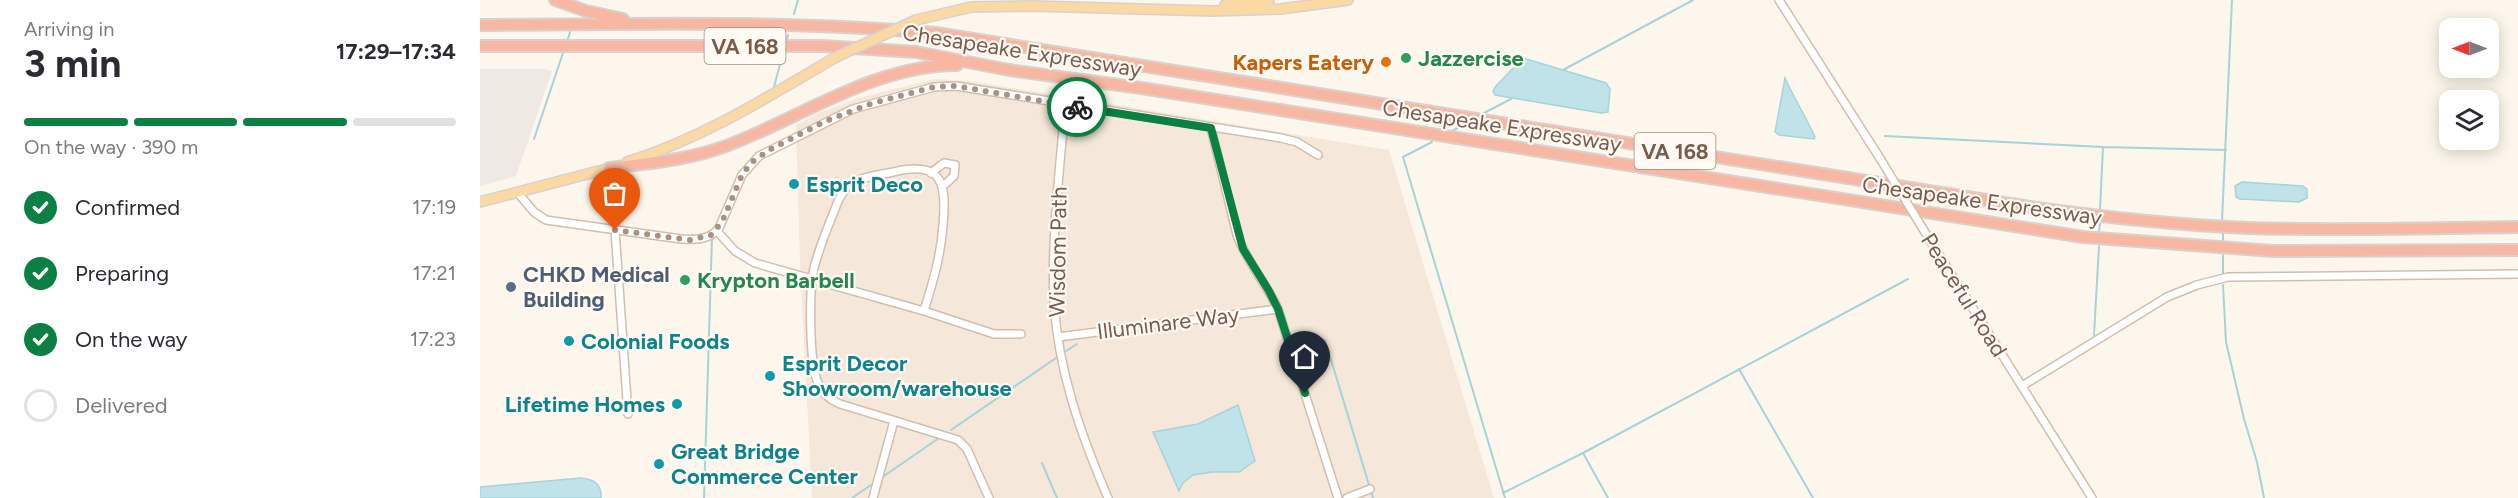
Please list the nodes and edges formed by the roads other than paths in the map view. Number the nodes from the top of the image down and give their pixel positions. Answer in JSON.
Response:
{"nodes":[{"id":1,"x":555,"y":0,"type":"edge"},
{"id":2,"x":1269,"y":0,"type":"edge"},
{"id":3,"x":1348,"y":0,"type":"edge"},
{"id":4,"x":1779,"y":0,"type":"edge"},
{"id":5,"x":1187,"y":9,"type":"junction"},
{"id":6,"x":662,"y":24,"type":"junction"},
{"id":7,"x":480,"y":25,"type":"edge"},
{"id":8,"x":480,"y":46,"type":"edge"},
{"id":9,"x":1009,"y":70,"type":"junction"},
{"id":10,"x":1065,"y":105,"type":"junction"},
{"id":11,"x":1211,"y":128,"type":"junction"},
{"id":12,"x":1318,"y":155,"type":"dead end"},
{"id":13,"x":609,"y":168,"type":"junction"},
{"id":14,"x":932,"y":173,"type":"junction"},
{"id":15,"x":943,"y":186,"type":"junction"},
{"id":16,"x":517,"y":192,"type":"junction"},
{"id":17,"x":480,"y":202,"type":"edge"},
{"id":18,"x":2518,"y":227,"type":"edge"},
{"id":19,"x":615,"y":230,"type":"junction"},
{"id":20,"x":717,"y":231,"type":"junction"},
{"id":21,"x":2518,"y":250,"type":"edge"},
{"id":22,"x":2518,"y":274,"type":"edge"},
{"id":23,"x":812,"y":280,"type":"junction"},
{"id":24,"x":1278,"y":309,"type":"junction"},
{"id":25,"x":924,"y":311,"type":"junction"},
{"id":26,"x":1021,"y":334,"type":"dead end"},
{"id":27,"x":1058,"y":337,"type":"junction"},
{"id":28,"x":2022,"y":386,"type":"junction"},
{"id":29,"x":628,"y":414,"type":"dead end"},
{"id":30,"x":894,"y":421,"type":"junction"},
{"id":31,"x":1370,"y":489,"type":"dead end"},
{"id":32,"x":873,"y":498,"type":"edge"},
{"id":33,"x":989,"y":498,"type":"edge"},
{"id":34,"x":1108,"y":498,"type":"edge"},
{"id":35,"x":1338,"y":498,"type":"edge"},
{"id":36,"x":1347,"y":498,"type":"edge"},
{"id":37,"x":2092,"y":498,"type":"edge"}],
"edges":[{"from":1,"to":6,"type":"highway"},
{"from":2,"to":5,"type":"main road"},
{"from":3,"to":5,"type":"main road"},
{"from":4,"to":28,"type":"street","name":"Peaceful Road","bridge":true},
{"from":5,"to":13,"type":"main road","bridge":true},
{"from":6,"to":7,"type":"highway","name":"Chesapeake Expressway","number":"VA 168"},
{"from":6,"to":18,"type":"highway","name":"Chesapeake Expressway","number":"VA 168"},
{"from":8,"to":9,"type":"highway","name":"Chesapeake Expressway","number":"VA 168"},
{"from":9,"to":13,"type":"highway"},
{"from":9,"to":21,"type":"highway","name":"Chesapeake Expressway","number":"VA 168"},
{"from":10,"to":11,"type":"street"},
{"from":10,"to":20,"type":"street"},
{"from":10,"to":27,"type":"street","name":"Wisdom Path"},
{"from":11,"to":12,"type":"street"},
{"from":11,"to":24,"type":"street"},
{"from":13,"to":16,"type":"main road"},
{"from":14,"to":15,"type":"street"},
{"from":14,"to":15,"type":"street"},
{"from":14,"to":23,"type":"street"},
{"from":15,"to":25,"type":"street"},
{"from":16,"to":17,"type":"main road"},
{"from":16,"to":19,"type":"street"},
{"from":19,"to":20,"type":"street"},
{"from":19,"to":29,"type":"street"},
{"from":20,"to":23,"type":"street"},
{"from":22,"to":28,"type":"street"},
{"from":23,"to":25,"type":"street"},
{"from":23,"to":30,"type":"street"},
{"from":24,"to":27,"type":"street","name":"Illuminare Way"},
{"from":24,"to":35,"type":"street"},
{"from":25,"to":26,"type":"street"},
{"from":27,"to":34,"type":"street","name":"Wisdom Path"},
{"from":28,"to":37,"type":"street","name":"Peaceful Road"},
{"from":30,"to":32,"type":"street"},
{"from":30,"to":33,"type":"street"},
{"from":31,"to":36,"type":"street"}]}
